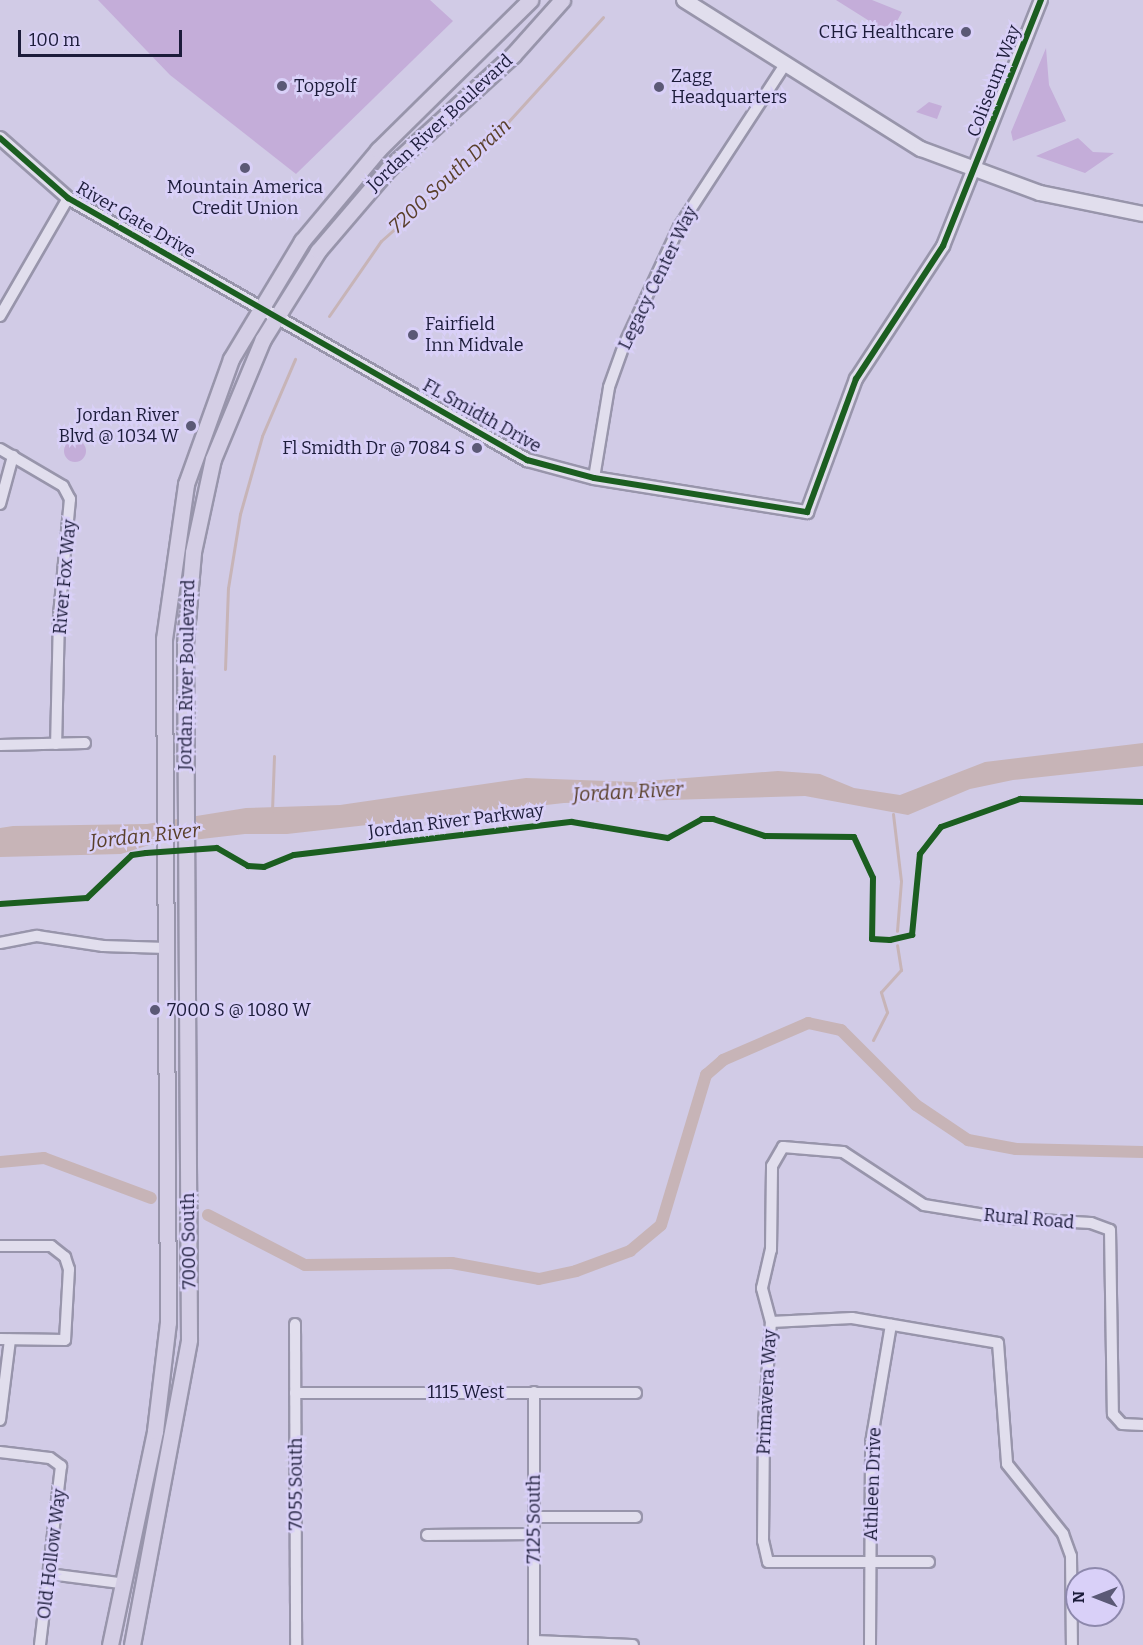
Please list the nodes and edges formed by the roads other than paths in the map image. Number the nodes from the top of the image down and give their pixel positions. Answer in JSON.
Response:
{"nodes":[{"id":1,"x":531,"y":0,"type":"edge"},
{"id":2,"x":562,"y":0,"type":"edge"},
{"id":3,"x":684,"y":0,"type":"edge"},
{"id":4,"x":1041,"y":0,"type":"edge"},
{"id":5,"x":784,"y":66,"type":"junction"},
{"id":6,"x":0,"y":138,"type":"edge"},
{"id":7,"x":973,"y":172,"type":"junction"},
{"id":8,"x":68,"y":198,"type":"junction"},
{"id":9,"x":1143,"y":214,"type":"edge"},
{"id":10,"x":268,"y":312,"type":"junction"},
{"id":11,"x":0,"y":316,"type":"edge"},
{"id":12,"x":0,"y":449,"type":"edge"},
{"id":13,"x":13,"y":456,"type":"junction"},
{"id":14,"x":594,"y":478,"type":"junction"},
{"id":15,"x":0,"y":504,"type":"edge"},
{"id":16,"x":807,"y":512,"type":"joint"},
{"id":17,"x":85,"y":743,"type":"dead end"},
{"id":18,"x":56,"y":744,"type":"junction"},
{"id":19,"x":0,"y":745,"type":"edge"},
{"id":20,"x":185,"y":830,"type":"joint"},
{"id":21,"x":164,"y":833,"type":"joint"},
{"id":22,"x":0,"y":943,"type":"edge"},
{"id":23,"x":166,"y":948,"type":"junction"},
{"id":24,"x":777,"y":1153,"type":"joint"},
{"id":25,"x":0,"y":1246,"type":"edge"},
{"id":26,"x":771,"y":1322,"type":"junction"},
{"id":27,"x":295,"y":1324,"type":"dead end"},
{"id":28,"x":891,"y":1325,"type":"junction"},
{"id":29,"x":5,"y":1339,"type":"edge"},
{"id":30,"x":296,"y":1392,"type":"junction"},
{"id":31,"x":534,"y":1392,"type":"junction"},
{"id":32,"x":636,"y":1392,"type":"dead end"},
{"id":33,"x":0,"y":1420,"type":"edge"},
{"id":34,"x":1143,"y":1425,"type":"edge"},
{"id":35,"x":0,"y":1452,"type":"edge"},
{"id":36,"x":534,"y":1517,"type":"junction"},
{"id":37,"x":636,"y":1517,"type":"dead end"},
{"id":38,"x":534,"y":1534,"type":"junction"},
{"id":39,"x":427,"y":1535,"type":"dead end"},
{"id":40,"x":870,"y":1561,"type":"junction"},
{"id":41,"x":929,"y":1562,"type":"dead end"},
{"id":42,"x":49,"y":1574,"type":"junction"},
{"id":43,"x":119,"y":1582,"type":"junction"},
{"id":44,"x":534,"y":1643,"type":"edge"},
{"id":45,"x":40,"y":1645,"type":"edge"},
{"id":46,"x":110,"y":1645,"type":"edge"},
{"id":47,"x":132,"y":1645,"type":"edge"},
{"id":48,"x":296,"y":1645,"type":"edge"},
{"id":49,"x":633,"y":1645,"type":"edge"},
{"id":50,"x":870,"y":1645,"type":"edge"},
{"id":51,"x":1072,"y":1645,"type":"edge"}],
"edges":[{"from":1,"to":10,"type":"main road","name":"Jordan River Boulevard"},
{"from":2,"to":10,"type":"main road","name":"Jordan River Boulevard"},
{"from":3,"to":5,"type":"main road"},
{"from":4,"to":7,"type":"street","name":"Coliseum Way"},
{"from":5,"to":7,"type":"main road"},
{"from":5,"to":14,"type":"street","name":"Legacy Center Way"},
{"from":6,"to":8,"type":"street","name":"River Gate Drive"},
{"from":7,"to":9,"type":"main road"},
{"from":7,"to":16,"type":"street","name":"Coliseum Way"},
{"from":8,"to":10,"type":"street","name":"River Gate Drive"},
{"from":8,"to":11,"type":"street"},
{"from":10,"to":14,"type":"street","name":"FL Smidth Drive"},
{"from":10,"to":20,"type":"main road","name":"Jordan River Boulevard"},
{"from":10,"to":21,"type":"main road","name":"Jordan River Boulevard"},
{"from":12,"to":13,"type":"street","name":"River Fox Way"},
{"from":13,"to":15,"type":"street"},
{"from":13,"to":18,"type":"street","name":"River Fox Way"},
{"from":14,"to":16,"type":"street","name":"FL Smidth Drive"},
{"from":17,"to":18,"type":"street"},
{"from":18,"to":19,"type":"street"},
{"from":20,"to":47,"type":"main road","name":"7000 South"},
{"from":21,"to":23,"type":"main road","name":"7000 South"},
{"from":22,"to":23,"type":"street"},
{"from":23,"to":43,"type":"main road","name":"7000 South"},
{"from":24,"to":26,"type":"street","name":"Primavera Way"},
{"from":24,"to":34,"type":"street","name":"Rural Road"},
{"from":25,"to":29,"type":"street"},
{"from":26,"to":28,"type":"street"},
{"from":26,"to":40,"type":"street","name":"Primavera Way"},
{"from":27,"to":30,"type":"street","name":"7055 South"},
{"from":28,"to":40,"type":"street","name":"Athleen Drive"},
{"from":28,"to":51,"type":"street"},
{"from":29,"to":33,"type":"street"},
{"from":30,"to":31,"type":"street","name":"1115 West"},
{"from":30,"to":48,"type":"street","name":"7055 South"},
{"from":31,"to":32,"type":"street","name":"1115 West"},
{"from":31,"to":36,"type":"street","name":"7125 South"},
{"from":35,"to":42,"type":"street","name":"Old Hollow Way"},
{"from":36,"to":37,"type":"street"},
{"from":36,"to":38,"type":"street","name":"7125 South"},
{"from":38,"to":39,"type":"street"},
{"from":38,"to":44,"type":"street","name":"7125 South"},
{"from":40,"to":41,"type":"street"},
{"from":40,"to":50,"type":"street","name":"Athleen Drive"},
{"from":42,"to":43,"type":"street"},
{"from":42,"to":45,"type":"street","name":"Old Hollow Way"},
{"from":43,"to":46,"type":"main road","name":"7000 South"},
{"from":44,"to":49,"type":"street"}]}
